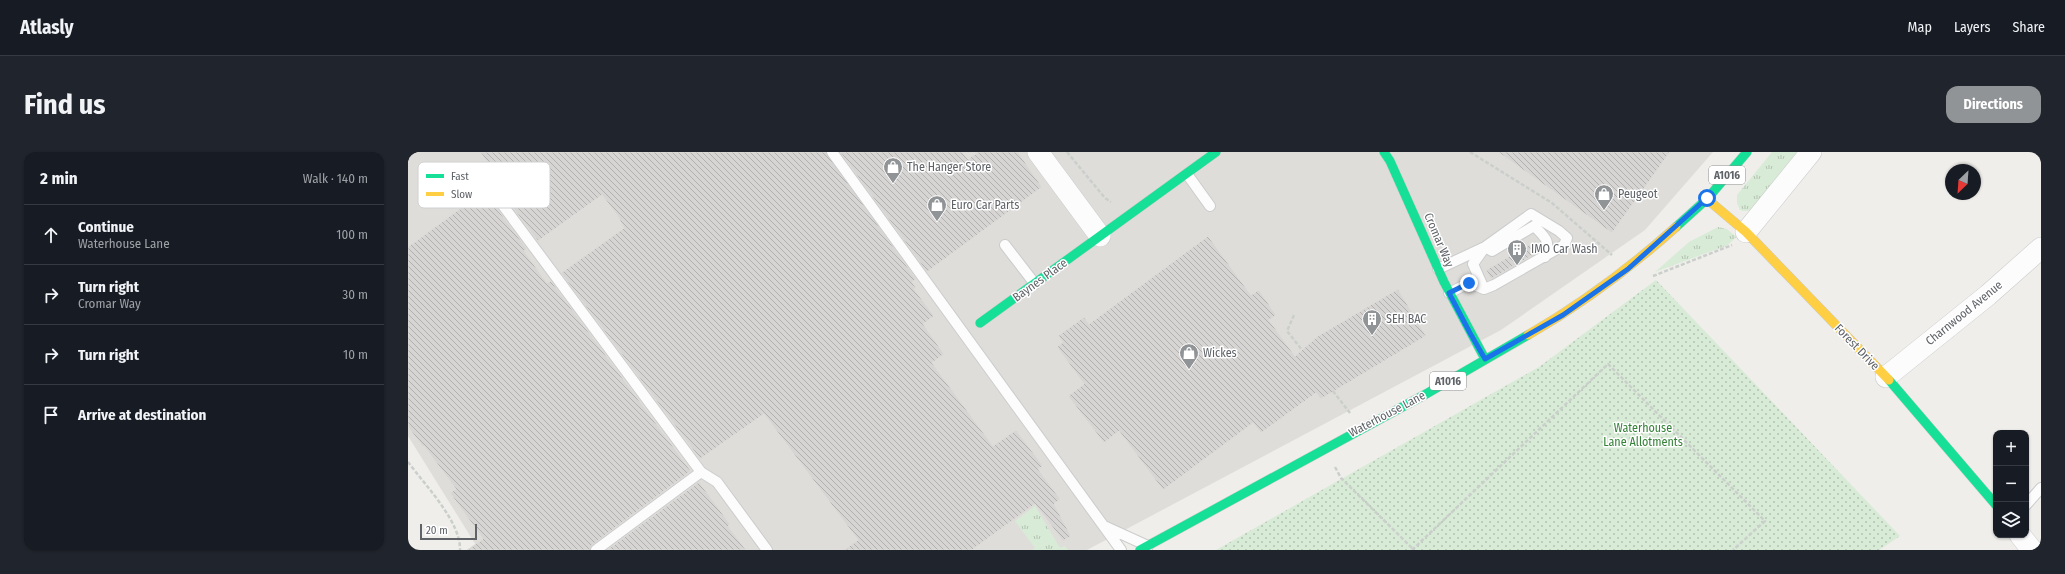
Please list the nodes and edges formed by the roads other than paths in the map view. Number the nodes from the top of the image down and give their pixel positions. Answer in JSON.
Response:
{"nodes":[{"id":1,"x":832,"y":152,"type":"edge"},
{"id":2,"x":1038,"y":152,"type":"edge"},
{"id":3,"x":1216,"y":152,"type":"edge"},
{"id":4,"x":1384,"y":152,"type":"edge"},
{"id":5,"x":1748,"y":152,"type":"edge"},
{"id":6,"x":1811,"y":152,"type":"edge"},
{"id":7,"x":1187,"y":174,"type":"junction"},
{"id":8,"x":1707,"y":198,"type":"junction"},
{"id":9,"x":1210,"y":206,"type":"dead end"},
{"id":10,"x":505,"y":208,"type":"edge"},
{"id":11,"x":1746,"y":232,"type":"junction"},
{"id":12,"x":1100,"y":236,"type":"junction"},
{"id":13,"x":1005,"y":245,"type":"dead end"},
{"id":14,"x":1485,"y":247,"type":"junction"},
{"id":15,"x":2041,"y":248,"type":"edge"},
{"id":16,"x":1545,"y":257,"type":"junction"},
{"id":17,"x":1438,"y":269,"type":"junction"},
{"id":18,"x":1035,"y":284,"type":"junction"},
{"id":19,"x":1484,"y":289,"type":"junction"},
{"id":20,"x":1449,"y":293,"type":"junction"},
{"id":21,"x":980,"y":323,"type":"dead end"},
{"id":22,"x":1485,"y":359,"type":"junction"},
{"id":23,"x":1886,"y":377,"type":"junction"},
{"id":24,"x":701,"y":472,"type":"junction"},
{"id":25,"x":2041,"y":488,"type":"edge"},
{"id":26,"x":1993,"y":502,"type":"edge"},
{"id":27,"x":2029,"y":502,"type":"edge"},
{"id":28,"x":1104,"y":526,"type":"junction"},
{"id":29,"x":2022,"y":538,"type":"edge"},
{"id":30,"x":1144,"y":548,"type":"edge"},
{"id":31,"x":596,"y":550,"type":"edge"},
{"id":32,"x":767,"y":550,"type":"edge"},
{"id":33,"x":1121,"y":550,"type":"edge"},
{"id":34,"x":2032,"y":550,"type":"edge"}],
"edges":[{"from":1,"to":28,"type":"lane"},
{"from":2,"to":12,"type":"street"},
{"from":3,"to":7,"type":"street","name":"Baynes Place"},
{"from":4,"to":17,"type":"street","name":"Cromar Way"},
{"from":5,"to":8,"type":"street","name":"Waterhouse Lane","number":"A1016"},
{"from":6,"to":11,"type":"street"},
{"from":7,"to":9,"type":"lane"},
{"from":7,"to":12,"type":"street","name":"Baynes Place"},
{"from":8,"to":11,"type":"street","name":"Forest Drive"},
{"from":8,"to":22,"type":"street","name":"Waterhouse Lane","number":"A1016"},
{"from":10,"to":24,"type":"lane"},
{"from":11,"to":23,"type":"street","name":"Forest Drive"},
{"from":12,"to":18,"type":"street","name":"Baynes Place"},
{"from":13,"to":18,"type":"lane"},
{"from":14,"to":16,"type":"lane"},
{"from":14,"to":16,"type":"lane"},
{"from":14,"to":17,"type":"lane"},
{"from":14,"to":19,"type":"lane"},
{"from":15,"to":23,"type":"street","name":"Charnwood Avenue"},
{"from":16,"to":19,"type":"lane"},
{"from":17,"to":20,"type":"street","name":"Cromar Way"},
{"from":18,"to":21,"type":"street","name":"Baynes Place"},
{"from":19,"to":20,"type":"lane"},
{"from":20,"to":22,"type":"street","name":"Cromar Way"},
{"from":22,"to":30,"type":"street","name":"Waterhouse Lane","number":"A1016"},
{"from":23,"to":26,"type":"street","name":"Forest Drive"},
{"from":24,"to":31,"type":"lane"},
{"from":24,"to":32,"type":"lane"},
{"from":25,"to":27,"type":"lane"},
{"from":28,"to":30,"type":"lane"},
{"from":28,"to":33,"type":"lane"},
{"from":29,"to":34,"type":"street"}]}
